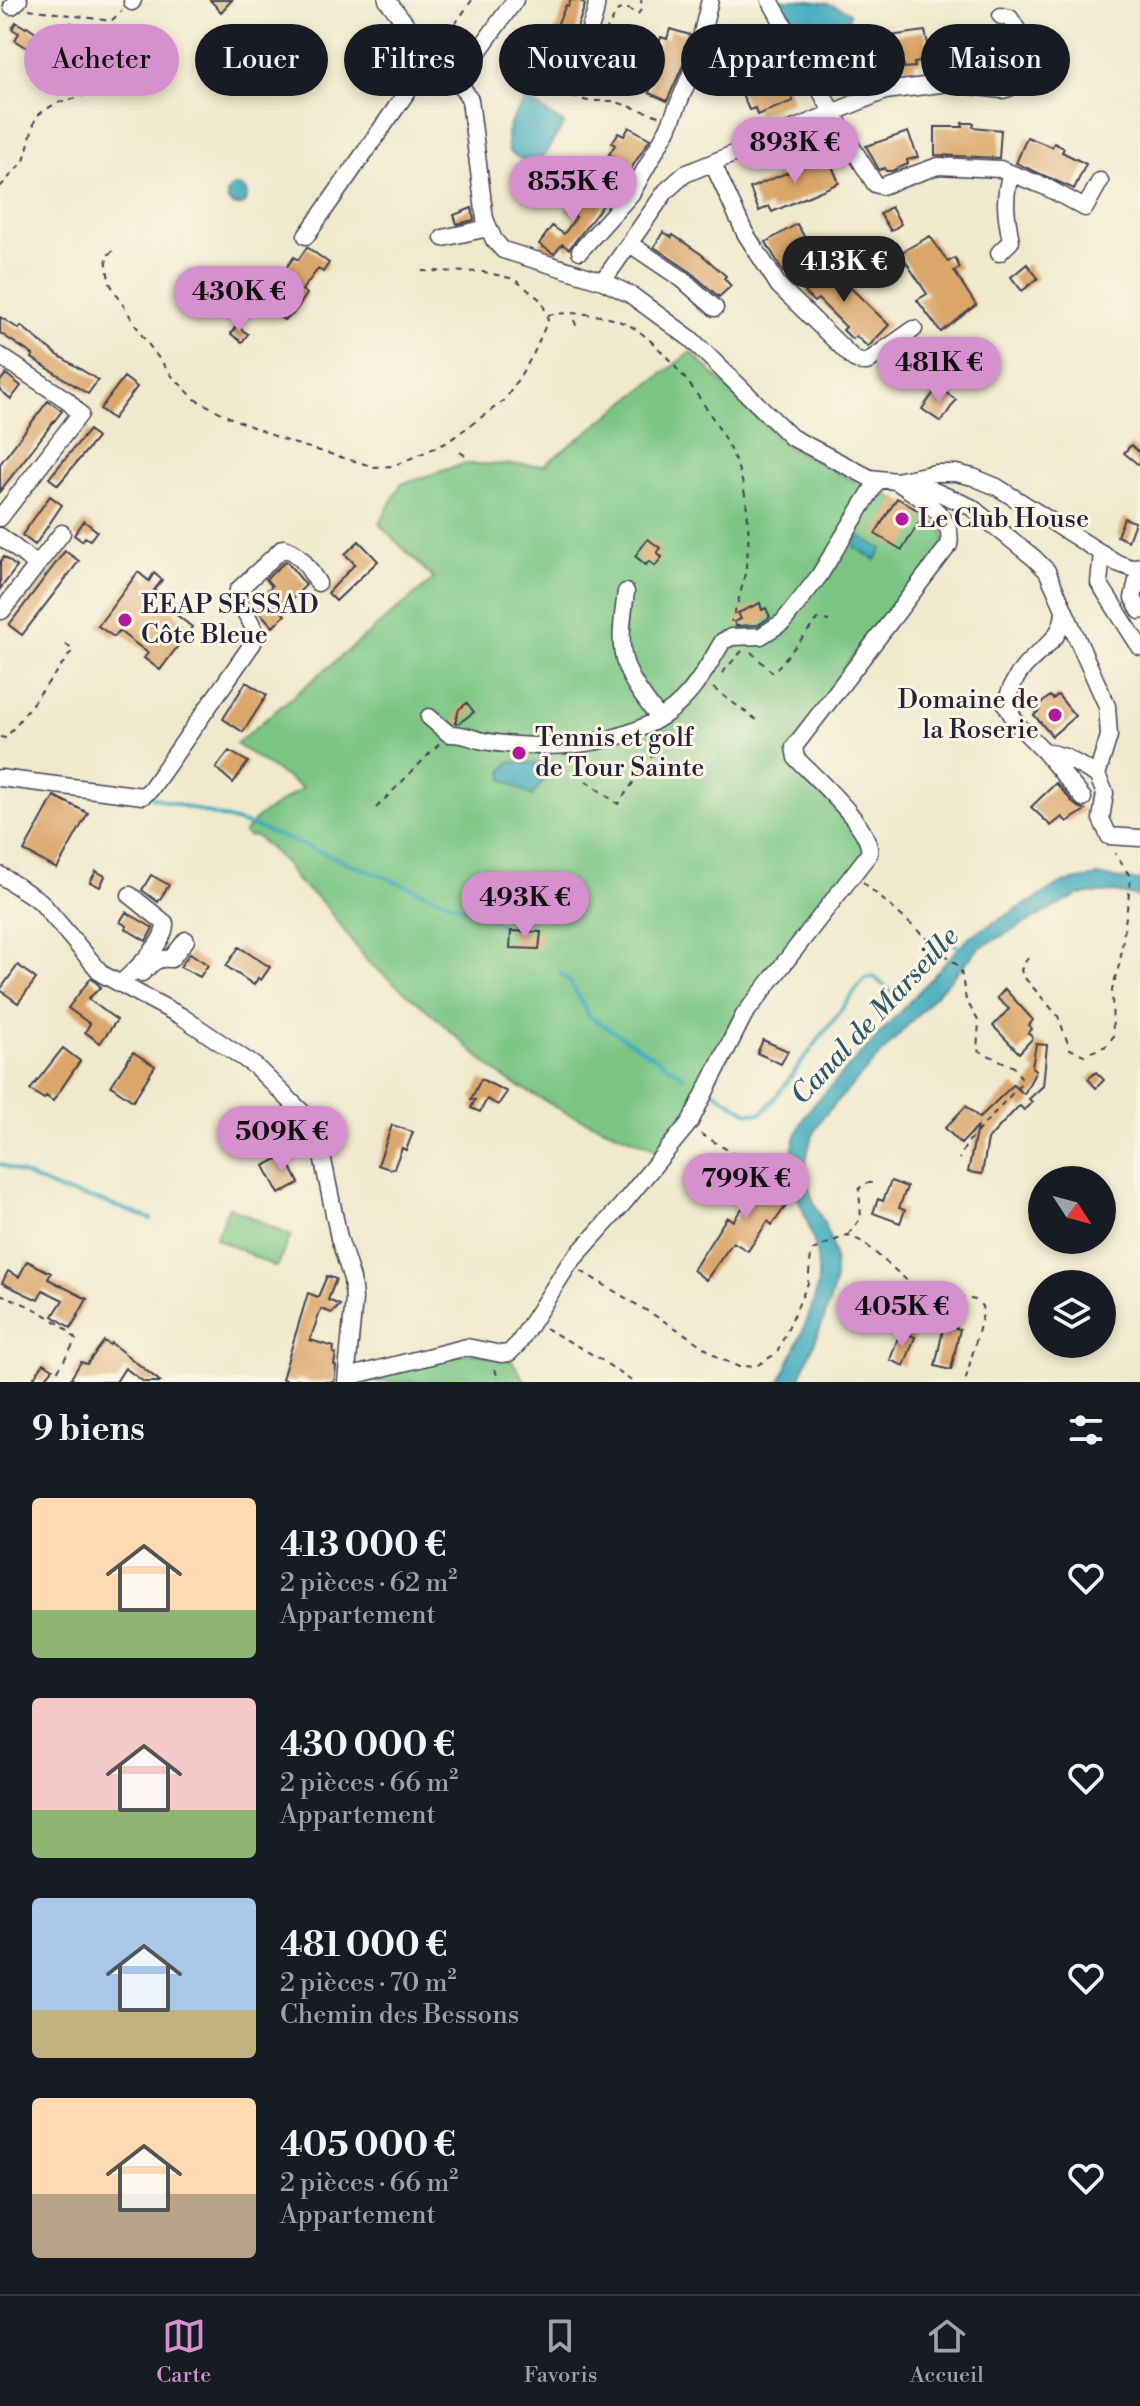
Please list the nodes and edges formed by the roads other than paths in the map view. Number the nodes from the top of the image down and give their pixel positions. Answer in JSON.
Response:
{"nodes":[{"id":1,"x":387,"y":0,"type":"edge"},
{"id":2,"x":515,"y":0,"type":"edge"},
{"id":3,"x":596,"y":0,"type":"edge"},
{"id":4,"x":710,"y":0,"type":"edge"},
{"id":5,"x":770,"y":0,"type":"edge"},
{"id":6,"x":1001,"y":16,"type":"dead end"},
{"id":7,"x":407,"y":24,"type":"edge"},
{"id":8,"x":592,"y":24,"type":"edge"},
{"id":9,"x":483,"y":45,"type":"edge"},
{"id":10,"x":404,"y":96,"type":"edge"},
{"id":11,"x":468,"y":96,"type":"edge"},
{"id":12,"x":833,"y":113,"type":"junction"},
{"id":13,"x":713,"y":164,"type":"junction"},
{"id":14,"x":1011,"y":173,"type":"junction"},
{"id":15,"x":641,"y":175,"type":"junction"},
{"id":16,"x":1100,"y":181,"type":"dead end"},
{"id":17,"x":666,"y":191,"type":"junction"},
{"id":18,"x":488,"y":228,"type":"junction"},
{"id":19,"x":306,"y":236,"type":"dead end"},
{"id":20,"x":443,"y":238,"type":"dead end"},
{"id":21,"x":630,"y":244,"type":"junction"},
{"id":22,"x":580,"y":251,"type":"dead end"},
{"id":23,"x":999,"y":253,"type":"dead end"},
{"id":24,"x":603,"y":281,"type":"junction"},
{"id":25,"x":715,"y":308,"type":"dead end"},
{"id":26,"x":914,"y":329,"type":"dead end"},
{"id":27,"x":0,"y":356,"type":"edge"},
{"id":28,"x":878,"y":480,"type":"junction"},
{"id":29,"x":901,"y":480,"type":"junction"},
{"id":30,"x":0,"y":518,"type":"edge"},
{"id":31,"x":62,"y":533,"type":"dead end"},
{"id":32,"x":0,"y":536,"type":"edge"},
{"id":33,"x":1102,"y":553,"type":"junction"},
{"id":34,"x":37,"y":565,"type":"junction"},
{"id":35,"x":1140,"y":567,"type":"edge"},
{"id":36,"x":318,"y":583,"type":"dead end"},
{"id":37,"x":626,"y":592,"type":"dead end"},
{"id":38,"x":1064,"y":609,"type":"junction"},
{"id":39,"x":2,"y":611,"type":"edge"},
{"id":40,"x":1140,"y":611,"type":"edge"},
{"id":41,"x":1140,"y":647,"type":"edge"},
{"id":42,"x":429,"y":717,"type":"dead end"},
{"id":43,"x":659,"y":718,"type":"junction"},
{"id":44,"x":1043,"y":750,"type":"junction"},
{"id":45,"x":1097,"y":775,"type":"junction"},
{"id":46,"x":0,"y":778,"type":"edge"},
{"id":47,"x":1083,"y":798,"type":"dead end"},
{"id":48,"x":1140,"y":838,"type":"edge"},
{"id":49,"x":0,"y":875,"type":"edge"},
{"id":50,"x":130,"y":895,"type":"dead end"},
{"id":51,"x":186,"y":940,"type":"dead end"},
{"id":52,"x":123,"y":986,"type":"junction"},
{"id":53,"x":347,"y":1380,"type":"edge"}],
"edges":[{"from":1,"to":7,"type":"street"},
{"from":2,"to":9,"type":"street"},
{"from":3,"to":8,"type":"street"},
{"from":4,"to":15,"type":"street"},
{"from":5,"to":12,"type":"street"},
{"from":6,"to":12,"type":"street"},
{"from":10,"to":19,"type":"street"},
{"from":11,"to":18,"type":"street"},
{"from":12,"to":13,"type":"street"},
{"from":12,"to":14,"type":"street"},
{"from":13,"to":17,"type":"street"},
{"from":13,"to":26,"type":"street"},
{"from":14,"to":16,"type":"street"},
{"from":14,"to":23,"type":"street"},
{"from":15,"to":17,"type":"street"},
{"from":15,"to":22,"type":"street"},
{"from":17,"to":21,"type":"street"},
{"from":18,"to":20,"type":"street"},
{"from":18,"to":24,"type":"street"},
{"from":21,"to":24,"type":"street"},
{"from":21,"to":25,"type":"street"},
{"from":24,"to":28,"type":"street"},
{"from":27,"to":30,"type":"street"},
{"from":28,"to":29,"type":"street"},
{"from":28,"to":43,"type":"street"},
{"from":29,"to":33,"type":"street"},
{"from":29,"to":38,"type":"street"},
{"from":29,"to":53,"type":"street"},
{"from":31,"to":34,"type":"street"},
{"from":32,"to":34,"type":"street"},
{"from":33,"to":35,"type":"street"},
{"from":33,"to":41,"type":"street"},
{"from":34,"to":39,"type":"street"},
{"from":35,"to":40,"type":"street"},
{"from":36,"to":46,"type":"street"},
{"from":37,"to":43,"type":"street"},
{"from":38,"to":44,"type":"street"},
{"from":38,"to":45,"type":"street"},
{"from":42,"to":43,"type":"street"},
{"from":44,"to":45,"type":"street"},
{"from":44,"to":47,"type":"street"},
{"from":45,"to":48,"type":"street"},
{"from":49,"to":52,"type":"street"},
{"from":50,"to":52,"type":"street"},
{"from":51,"to":52,"type":"street"},
{"from":52,"to":53,"type":"street"}]}
